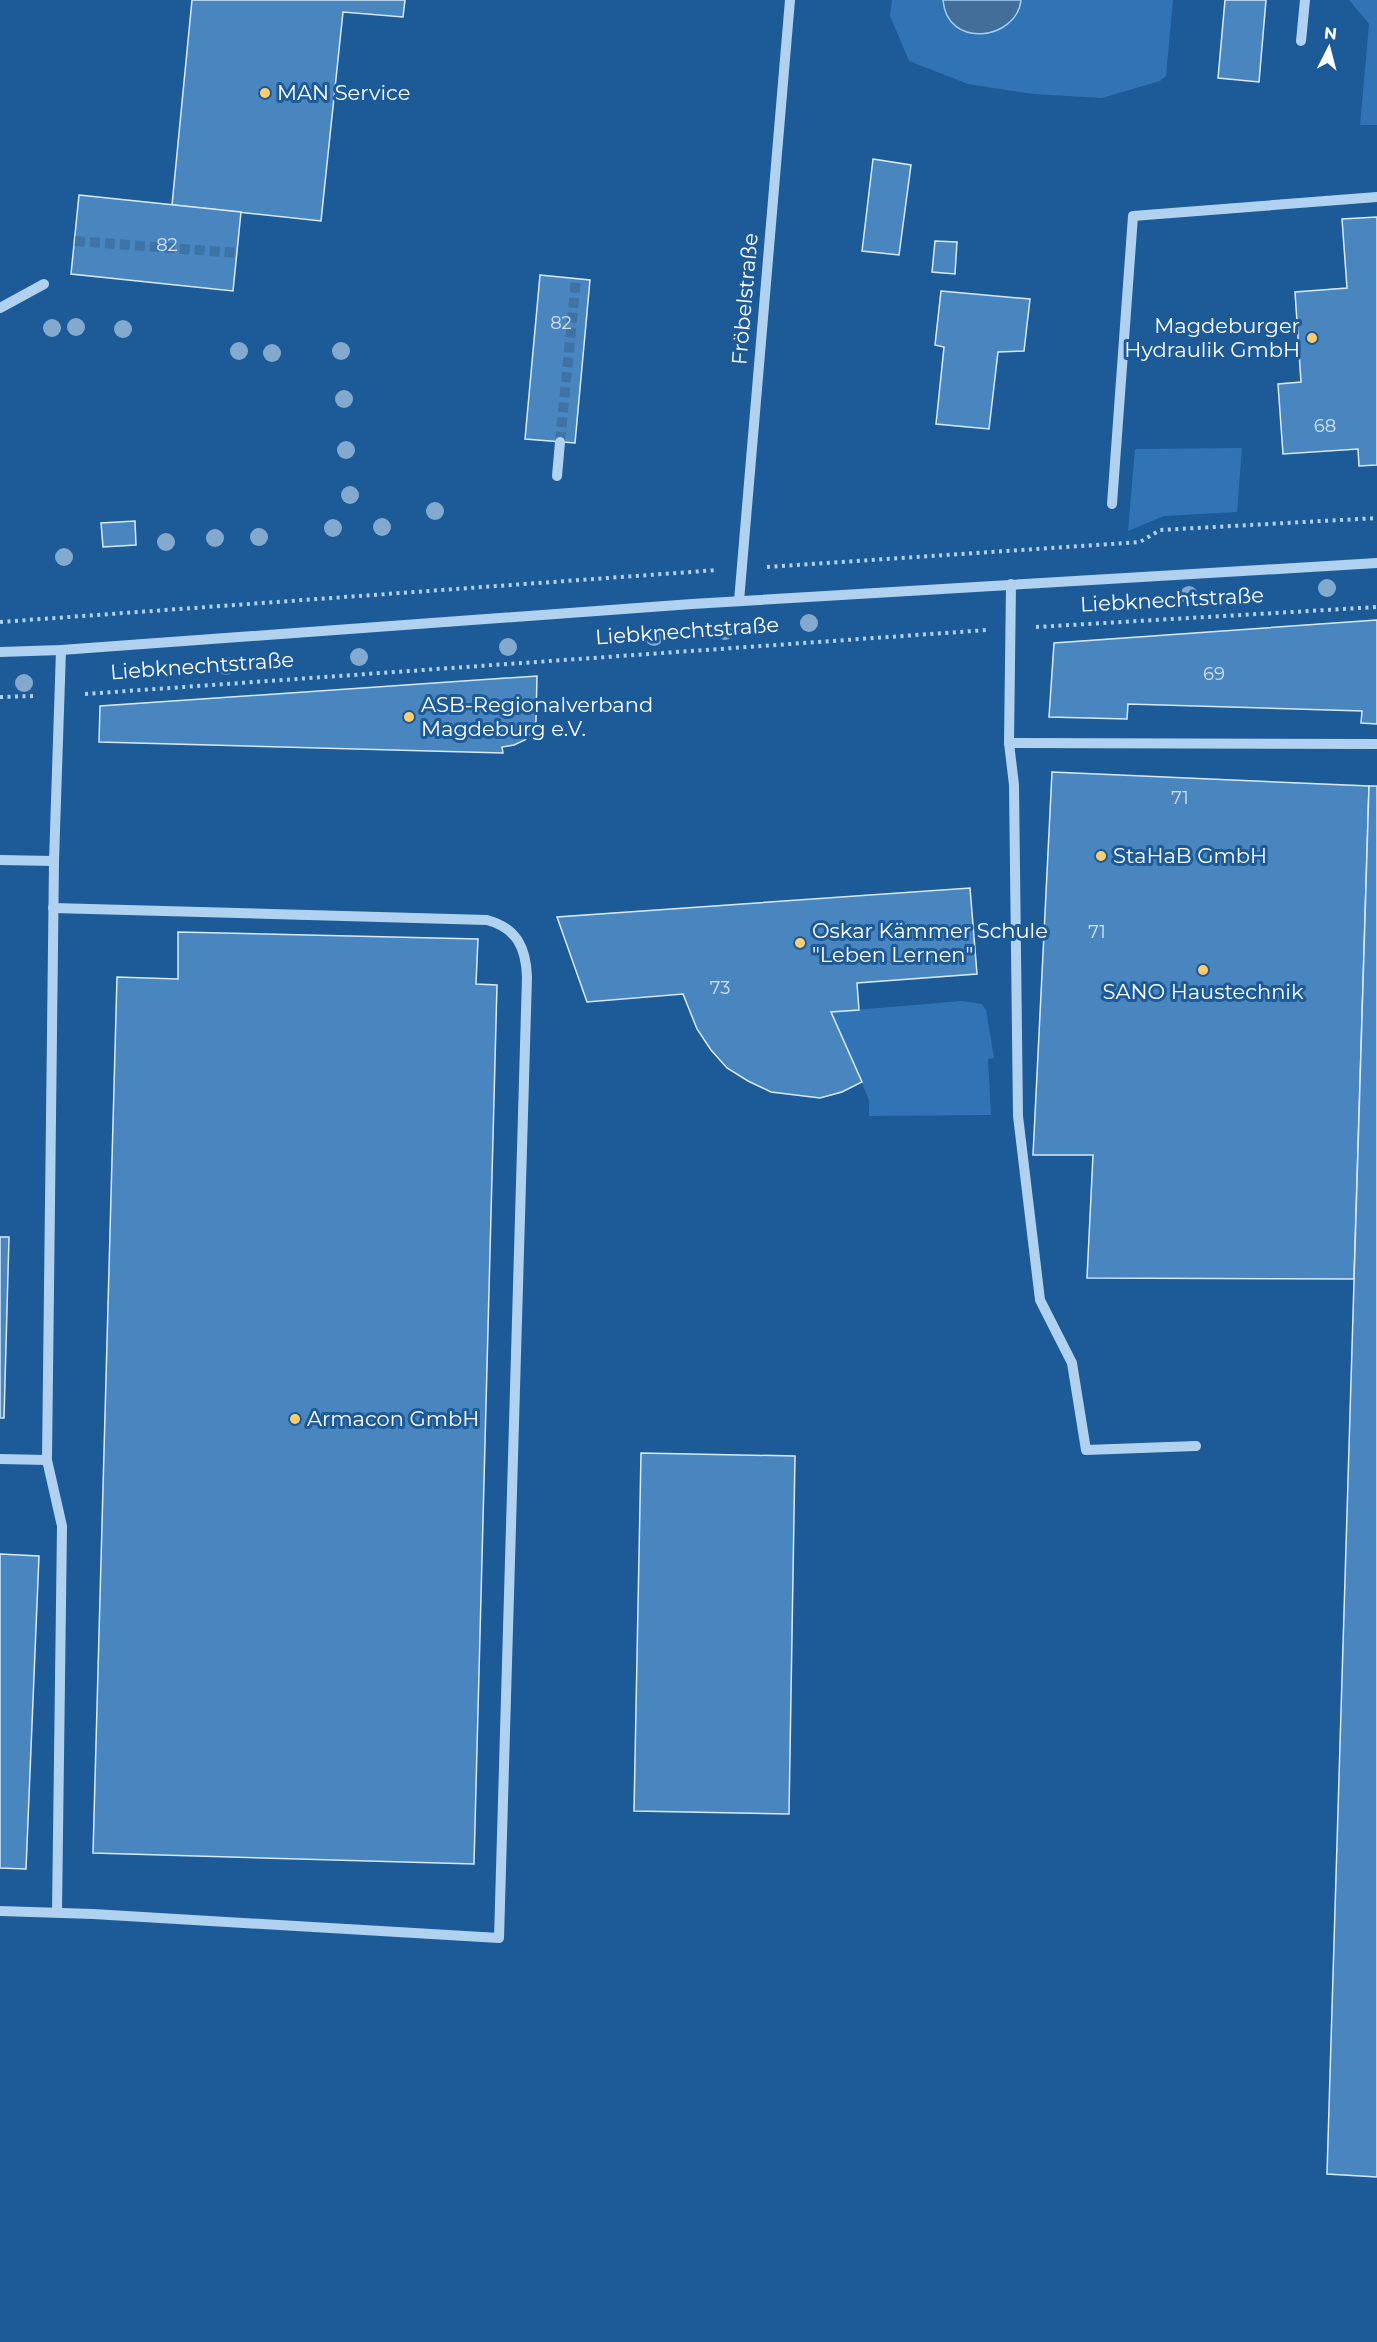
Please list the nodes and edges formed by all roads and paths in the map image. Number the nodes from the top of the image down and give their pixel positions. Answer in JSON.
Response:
{"nodes":[{"id":1,"x":790,"y":0,"type":"edge"},
{"id":2,"x":1305,"y":0,"type":"edge"},
{"id":3,"x":1301,"y":41,"type":"dead end"},
{"id":4,"x":1377,"y":197,"type":"edge"},
{"id":5,"x":44,"y":284,"type":"dead end"},
{"id":6,"x":0,"y":308,"type":"edge"},
{"id":7,"x":560,"y":442,"type":"tunnel mouth"},
{"id":8,"x":557,"y":476,"type":"dead end"},
{"id":9,"x":1112,"y":504,"type":"dead end"},
{"id":10,"x":1377,"y":518,"type":"edge"},
{"id":11,"x":1377,"y":563,"type":"edge"},
{"id":12,"x":781,"y":566,"type":"dead end"},
{"id":13,"x":709,"y":571,"type":"dead end"},
{"id":14,"x":1011,"y":584,"type":"junction"},
{"id":15,"x":740,"y":601,"type":"junction"},
{"id":16,"x":1377,"y":608,"type":"edge"},
{"id":17,"x":0,"y":622,"type":"edge"},
{"id":18,"x":1010,"y":628,"type":"junction"},
{"id":19,"x":61,"y":650,"type":"junction"},
{"id":20,"x":0,"y":652,"type":"edge"},
{"id":21,"x":60,"y":696,"type":"junction"},
{"id":22,"x":0,"y":697,"type":"edge"},
{"id":23,"x":1010,"y":742,"type":"junction"},
{"id":24,"x":1377,"y":744,"type":"edge"},
{"id":25,"x":0,"y":860,"type":"edge"},
{"id":26,"x":54,"y":861,"type":"junction"},
{"id":27,"x":53,"y":908,"type":"junction"},
{"id":28,"x":1196,"y":1446,"type":"dead end"},
{"id":29,"x":0,"y":1459,"type":"edge"},
{"id":30,"x":47,"y":1460,"type":"junction"},
{"id":31,"x":0,"y":1911,"type":"edge"},
{"id":32,"x":57,"y":1912,"type":"junction"}],
"edges":[{"from":1,"to":15,"type":"street","name":"Fröbelstraße"},
{"from":2,"to":3,"type":"street"},
{"from":4,"to":9,"type":"street"},
{"from":5,"to":6,"type":"street"},
{"from":7,"to":8,"type":"street"},
{"from":10,"to":12,"type":"path"},
{"from":11,"to":14,"type":"street","name":"Liebknechtstraße"},
{"from":13,"to":17,"type":"path"},
{"from":14,"to":15,"type":"street","name":"Liebknechtstraße"},
{"from":14,"to":18,"type":"street"},
{"from":15,"to":19,"type":"street","name":"Liebknechtstraße"},
{"from":16,"to":18,"type":"path","name":"Liebknechtstraße"},
{"from":18,"to":21,"type":"path","name":"Liebknechtstraße"},
{"from":18,"to":23,"type":"street"},
{"from":19,"to":20,"type":"street","name":"Liebknechtstraße"},
{"from":19,"to":21,"type":"street"},
{"from":21,"to":22,"type":"path","name":"Liebknechtstraße"},
{"from":21,"to":26,"type":"street"},
{"from":23,"to":24,"type":"street"},
{"from":23,"to":28,"type":"street"},
{"from":25,"to":26,"type":"street"},
{"from":26,"to":27,"type":"street"},
{"from":27,"to":30,"type":"street"},
{"from":27,"to":32,"type":"street"},
{"from":29,"to":30,"type":"street"},
{"from":30,"to":32,"type":"street"},
{"from":31,"to":32,"type":"street"}]}
